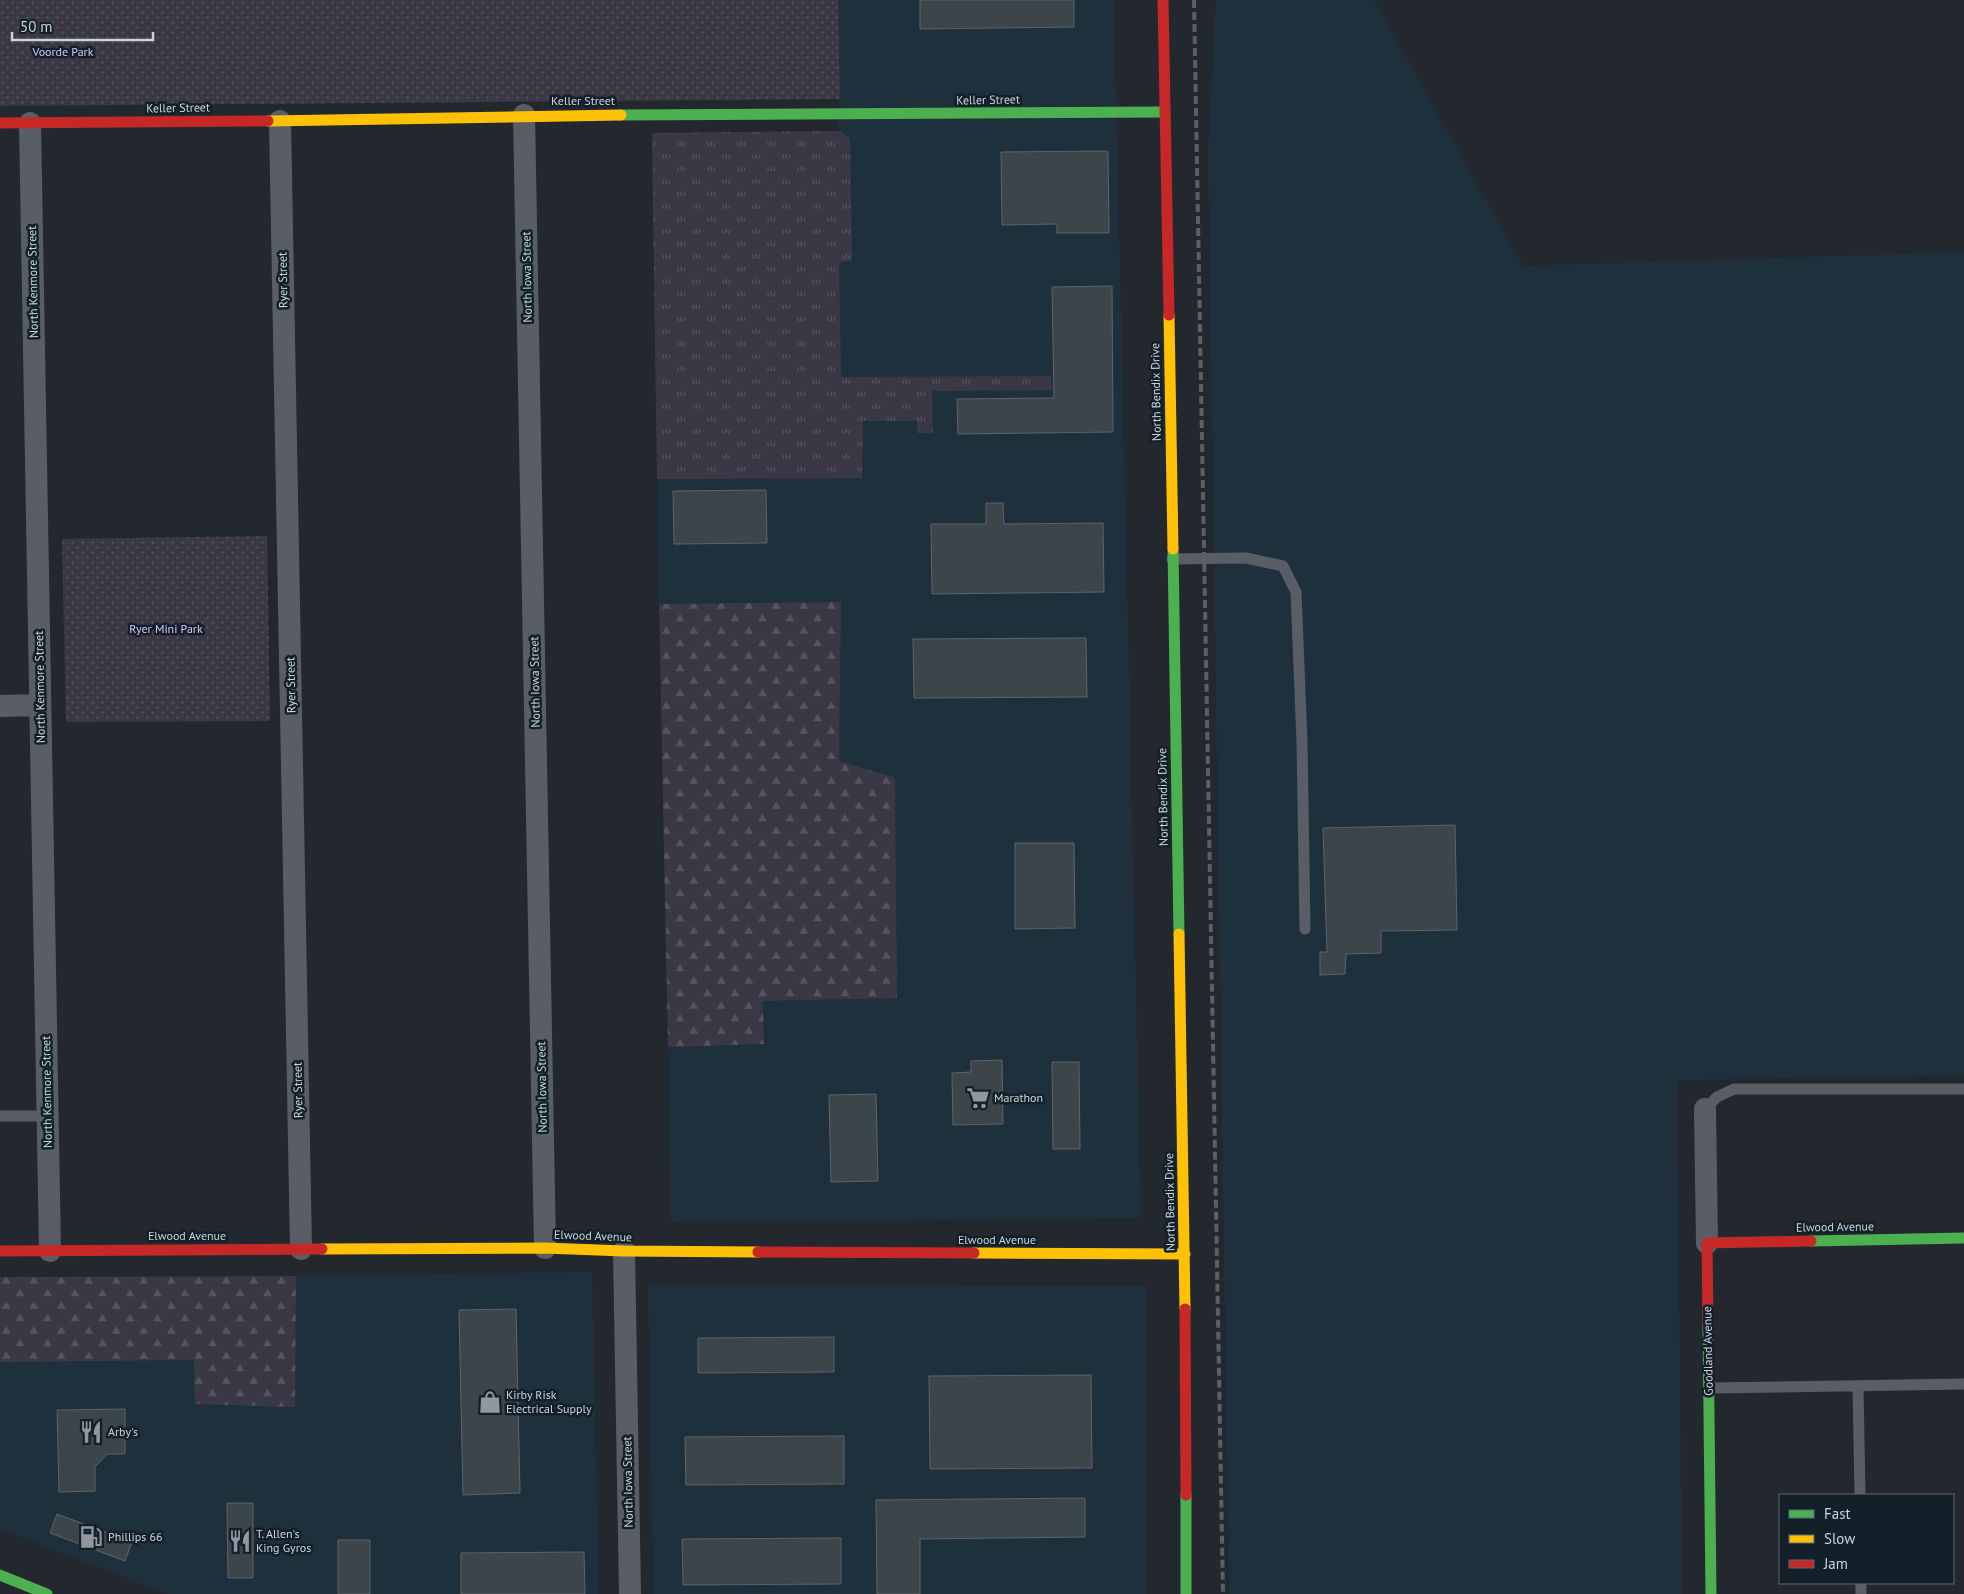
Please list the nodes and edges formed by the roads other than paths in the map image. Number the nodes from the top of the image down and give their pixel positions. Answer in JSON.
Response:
{"nodes":[{"id":1,"x":1163,"y":0,"type":"edge"},
{"id":2,"x":1165,"y":112,"type":"junction"},
{"id":3,"x":524,"y":115,"type":"junction"},
{"id":4,"x":280,"y":121,"type":"junction"},
{"id":5,"x":30,"y":123,"type":"junction"},
{"id":6,"x":0,"y":124,"type":"edge"},
{"id":7,"x":1172,"y":559,"type":"junction"},
{"id":8,"x":40,"y":705,"type":"junction"},
{"id":9,"x":0,"y":706,"type":"edge"},
{"id":10,"x":1305,"y":929,"type":"dead end"},
{"id":11,"x":1964,"y":1089,"type":"edge"},
{"id":12,"x":1705,"y":1109,"type":"joint"},
{"id":13,"x":0,"y":1116,"type":"edge"},
{"id":14,"x":48,"y":1116,"type":"junction"},
{"id":15,"x":1964,"y":1238,"type":"edge"},
{"id":16,"x":1707,"y":1243,"type":"junction"},
{"id":17,"x":545,"y":1248,"type":"junction"},
{"id":18,"x":301,"y":1249,"type":"junction"},
{"id":19,"x":0,"y":1251,"type":"edge"},
{"id":20,"x":50,"y":1251,"type":"junction"},
{"id":21,"x":624,"y":1251,"type":"junction"},
{"id":22,"x":1185,"y":1254,"type":"junction"},
{"id":23,"x":1964,"y":1384,"type":"edge"},
{"id":24,"x":1858,"y":1386,"type":"junction"},
{"id":25,"x":1709,"y":1388,"type":"junction"},
{"id":26,"x":1860,"y":1494,"type":"edge"},
{"id":27,"x":0,"y":1575,"type":"edge"},
{"id":28,"x":47,"y":1594,"type":"edge"},
{"id":29,"x":630,"y":1594,"type":"edge"},
{"id":30,"x":1186,"y":1594,"type":"edge"},
{"id":31,"x":1711,"y":1594,"type":"edge"}],
"edges":[{"from":1,"to":2,"type":"street","name":"North Bendix Drive"},
{"from":2,"to":3,"type":"street","name":"Keller Street"},
{"from":2,"to":7,"type":"street","name":"North Bendix Drive"},
{"from":3,"to":4,"type":"street","name":"Keller Street"},
{"from":3,"to":17,"type":"street","name":"North Iowa Street"},
{"from":4,"to":5,"type":"street","name":"Keller Street"},
{"from":4,"to":18,"type":"street","name":"Ryer Street"},
{"from":5,"to":6,"type":"street","name":"Keller Street"},
{"from":5,"to":8,"type":"street","name":"North Kenmore Street"},
{"from":7,"to":10,"type":"lane"},
{"from":7,"to":22,"type":"street","name":"North Bendix Drive"},
{"from":8,"to":9,"type":"street"},
{"from":8,"to":14,"type":"street","name":"North Kenmore Street"},
{"from":11,"to":12,"type":"lane"},
{"from":12,"to":16,"type":"street","name":"Goodland Avenue"},
{"from":13,"to":14,"type":"lane"},
{"from":14,"to":20,"type":"street","name":"North Kenmore Street"},
{"from":15,"to":16,"type":"street","name":"Elwood Avenue"},
{"from":16,"to":25,"type":"street","name":"Goodland Avenue"},
{"from":17,"to":18,"type":"street","name":"Elwood Avenue"},
{"from":17,"to":21,"type":"street","name":"Elwood Avenue"},
{"from":18,"to":20,"type":"street","name":"Elwood Avenue"},
{"from":19,"to":20,"type":"street","name":"Elwood Avenue"},
{"from":21,"to":22,"type":"street","name":"Elwood Avenue"},
{"from":21,"to":29,"type":"street","name":"North Iowa Street"},
{"from":22,"to":30,"type":"street","name":"North Bendix Drive"},
{"from":23,"to":24,"type":"lane"},
{"from":24,"to":25,"type":"lane"},
{"from":24,"to":26,"type":"lane"},
{"from":25,"to":31,"type":"street","name":"Goodland Avenue"},
{"from":27,"to":28,"type":"street"}]}
